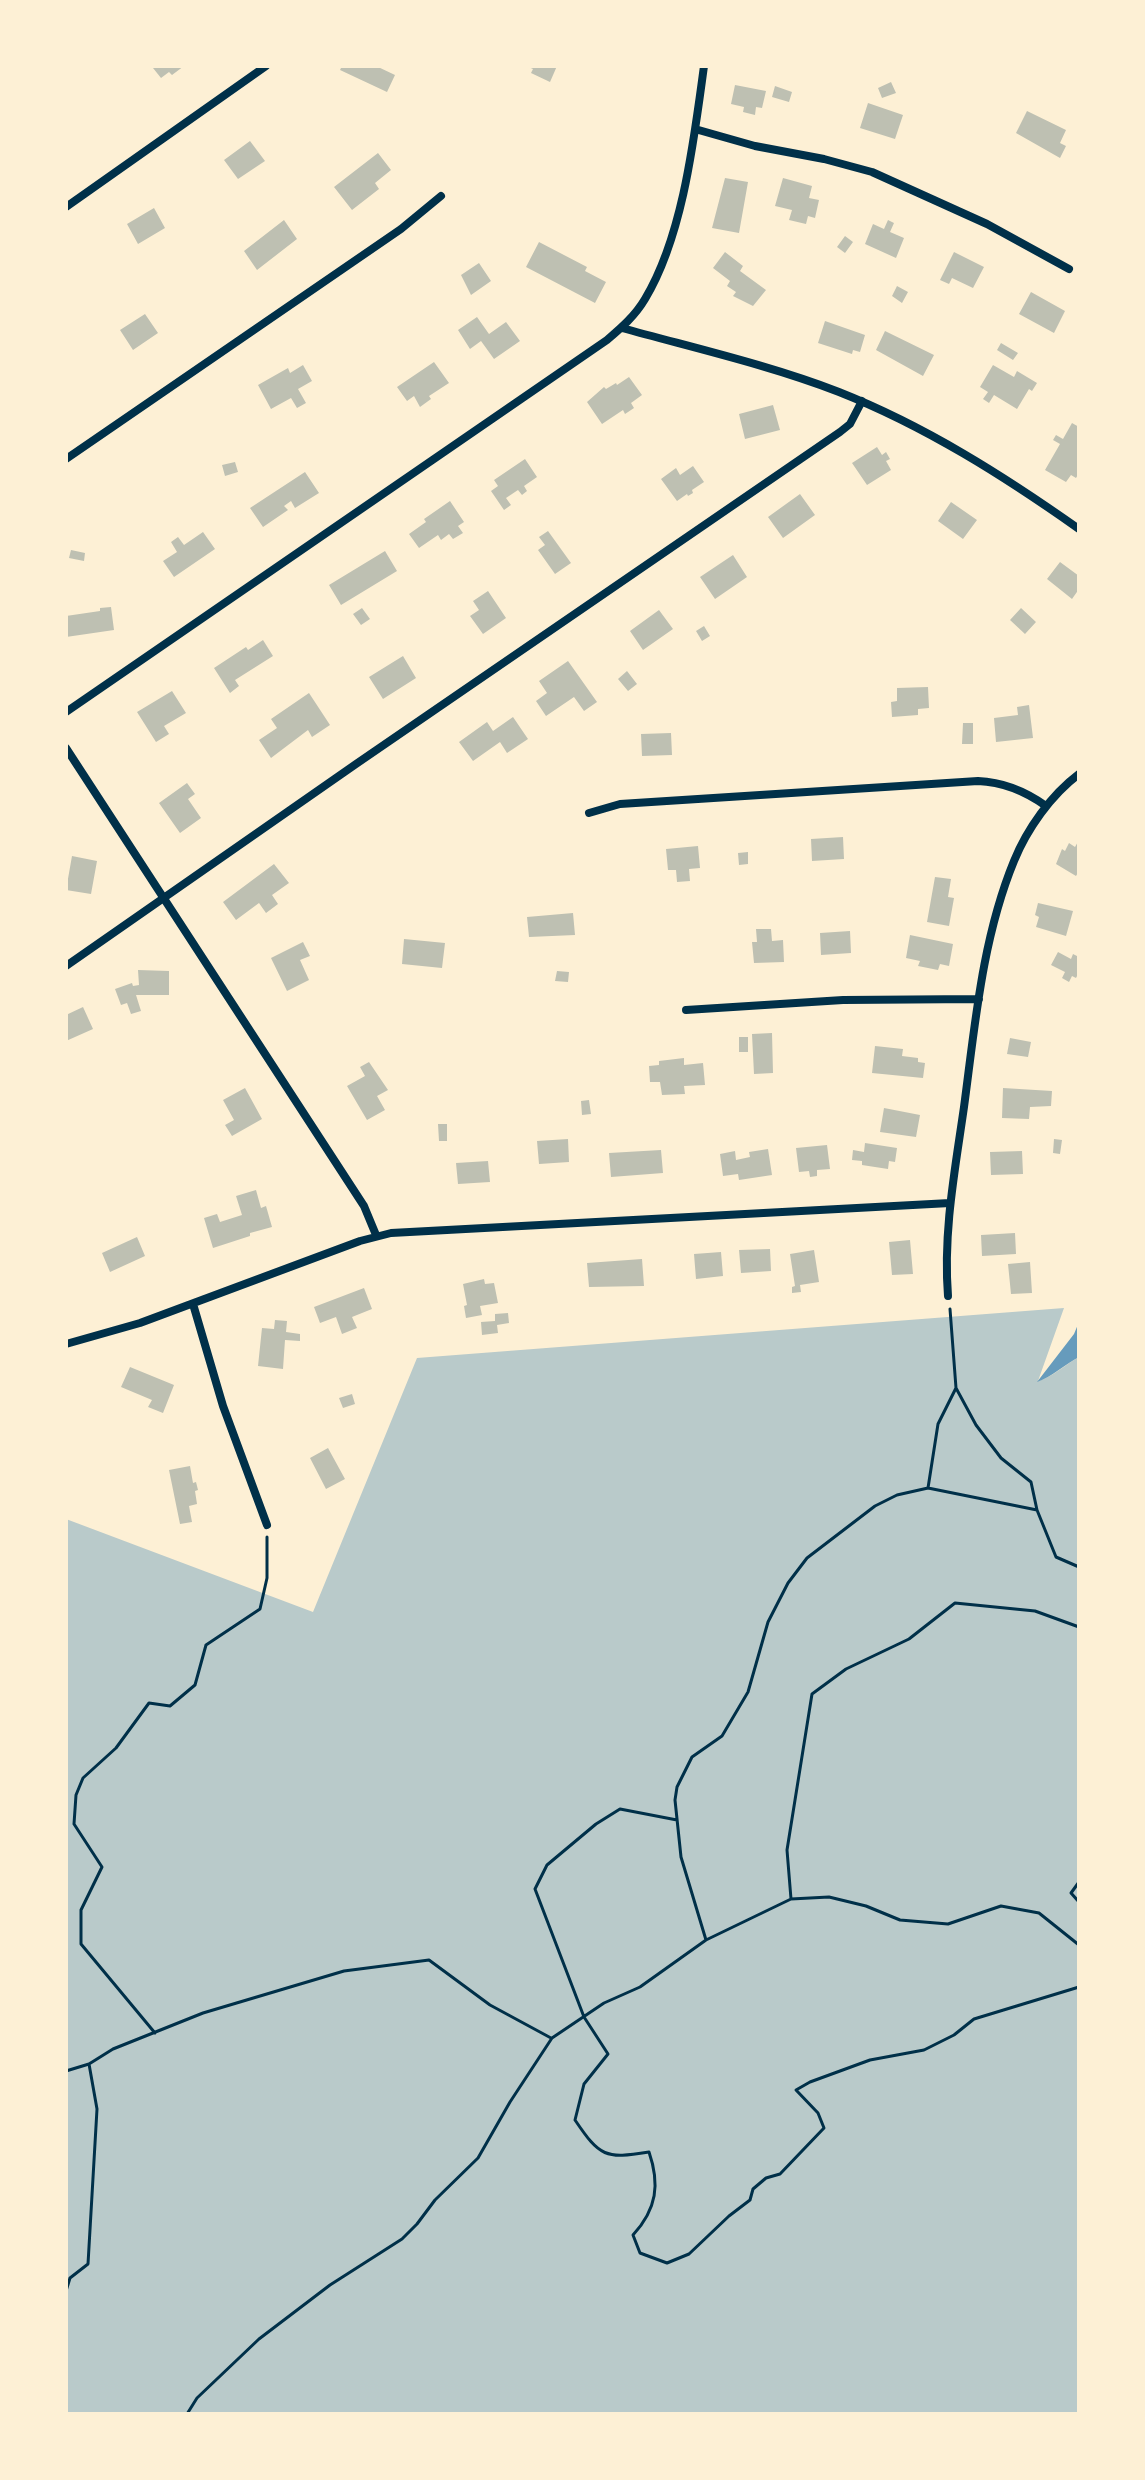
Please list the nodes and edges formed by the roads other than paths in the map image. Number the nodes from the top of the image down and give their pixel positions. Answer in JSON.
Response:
{"nodes":[{"id":1,"x":266,"y":66,"type":"edge"},
{"id":2,"x":704,"y":66,"type":"edge"},
{"id":3,"x":695,"y":129,"type":"junction"},
{"id":4,"x":441,"y":196,"type":"dead end"},
{"id":5,"x":66,"y":207,"type":"edge"},
{"id":6,"x":1069,"y":269,"type":"dead end"},
{"id":7,"x":622,"y":328,"type":"junction"},
{"id":8,"x":862,"y":401,"type":"junction"},
{"id":9,"x":66,"y":459,"type":"edge"},
{"id":10,"x":1079,"y":529,"type":"edge"},
{"id":11,"x":66,"y":712,"type":"edge"},
{"id":12,"x":66,"y":748,"type":"edge"},
{"id":13,"x":1079,"y":774,"type":"edge"},
{"id":14,"x":1046,"y":806,"type":"junction"},
{"id":15,"x":589,"y":813,"type":"dead end"},
{"id":16,"x":165,"y":898,"type":"junction"},
{"id":17,"x":66,"y":966,"type":"edge"},
{"id":18,"x":979,"y":999,"type":"junction"},
{"id":19,"x":686,"y":1010,"type":"dead end"},
{"id":20,"x":950,"y":1203,"type":"junction"},
{"id":21,"x":376,"y":1235,"type":"junction"},
{"id":22,"x":948,"y":1296,"type":"road end"},
{"id":23,"x":193,"y":1304,"type":"junction"},
{"id":24,"x":66,"y":1344,"type":"edge"},
{"id":25,"x":267,"y":1525,"type":"road end"}],
"edges":[{"from":1,"to":5,"type":"street"},
{"from":2,"to":3,"type":"street"},
{"from":3,"to":6,"type":"street"},
{"from":3,"to":7,"type":"street"},
{"from":4,"to":9,"type":"street"},
{"from":7,"to":8,"type":"street"},
{"from":7,"to":11,"type":"street"},
{"from":8,"to":10,"type":"street"},
{"from":8,"to":16,"type":"street"},
{"from":12,"to":16,"type":"street"},
{"from":13,"to":14,"type":"street"},
{"from":14,"to":15,"type":"street"},
{"from":14,"to":18,"type":"street"},
{"from":16,"to":17,"type":"street"},
{"from":16,"to":21,"type":"street"},
{"from":18,"to":19,"type":"street"},
{"from":18,"to":20,"type":"street"},
{"from":20,"to":21,"type":"street"},
{"from":20,"to":22,"type":"street"},
{"from":21,"to":23,"type":"street"},
{"from":23,"to":24,"type":"street"},
{"from":23,"to":25,"type":"street"}]}
